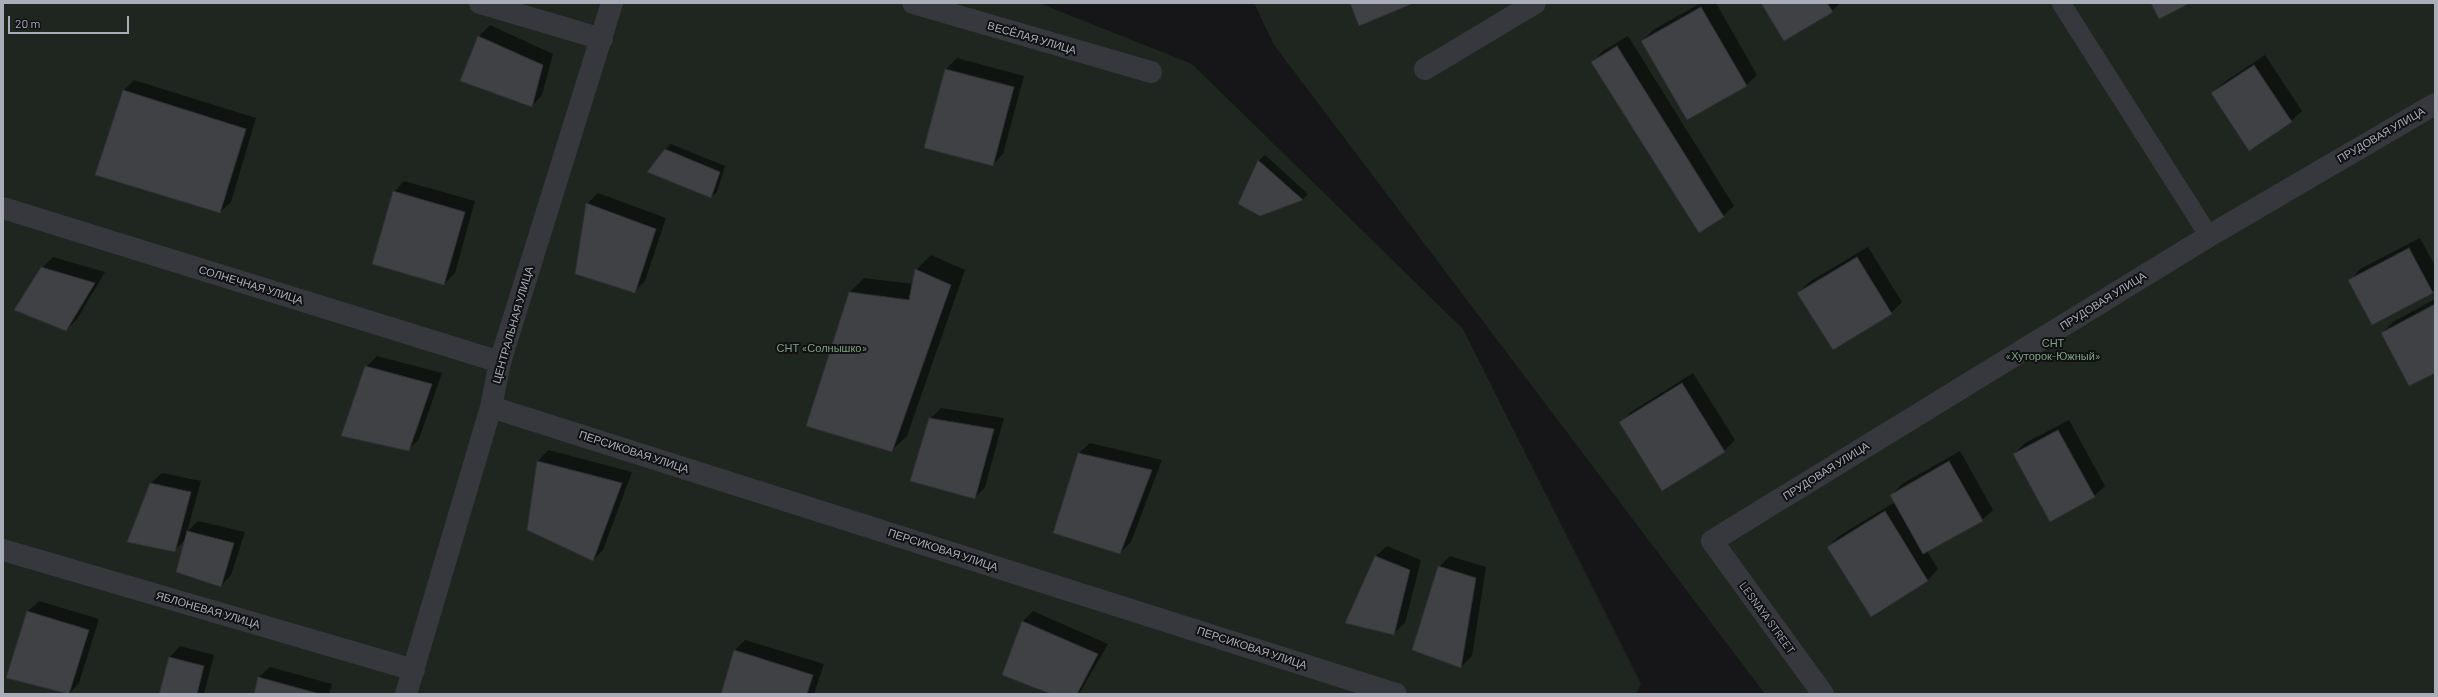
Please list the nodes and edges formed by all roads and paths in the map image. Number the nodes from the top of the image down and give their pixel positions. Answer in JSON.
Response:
{"nodes":[{"id":1,"x":480,"y":3,"type":"edge"},
{"id":2,"x":612,"y":3,"type":"edge"},
{"id":3,"x":913,"y":3,"type":"edge"},
{"id":4,"x":1535,"y":3,"type":"edge"},
{"id":5,"x":2061,"y":3,"type":"edge"},
{"id":6,"x":602,"y":39,"type":"junction"},
{"id":7,"x":1425,"y":69,"type":"dead end"},
{"id":8,"x":1151,"y":72,"type":"dead end"},
{"id":9,"x":2435,"y":104,"type":"edge"},
{"id":10,"x":3,"y":208,"type":"edge"},
{"id":11,"x":2209,"y":236,"type":"junction"},
{"id":12,"x":500,"y":362,"type":"junction"},
{"id":13,"x":491,"y":407,"type":"junction"},
{"id":14,"x":1712,"y":541,"type":"joint"},
{"id":15,"x":3,"y":550,"type":"edge"},
{"id":16,"x":414,"y":670,"type":"junction"},
{"id":17,"x":406,"y":694,"type":"edge"},
{"id":18,"x":1396,"y":694,"type":"edge"},
{"id":19,"x":1823,"y":694,"type":"edge"}],
"edges":[{"from":1,"to":6,"type":"street"},
{"from":2,"to":6,"type":"street","name":"ЦЕНТРАЛЬНАЯ УЛИЦА"},
{"from":3,"to":8,"type":"street","name":"ВЕСЁЛАЯ УЛИЦА"},
{"from":4,"to":7,"type":"street"},
{"from":5,"to":11,"type":"lane"},
{"from":6,"to":12,"type":"street","name":"ЦЕНТРАЛЬНАЯ УЛИЦА"},
{"from":9,"to":11,"type":"street","name":"ПРУДОВАЯ УЛИЦА"},
{"from":10,"to":12,"type":"street","name":"СОЛНЕЧНАЯ УЛИЦА"},
{"from":11,"to":14,"type":"street","name":"ПРУДОВАЯ УЛИЦА"},
{"from":12,"to":13,"type":"street","name":"ЦЕНТРАЛЬНАЯ УЛИЦА"},
{"from":13,"to":16,"type":"street","name":"ЦЕНТРАЛЬНАЯ УЛИЦА"},
{"from":13,"to":18,"type":"street","name":"ПЕРСИКОВАЯ УЛИЦА"},
{"from":14,"to":19,"type":"street","name":"LESNAYA STREET"},
{"from":15,"to":16,"type":"street","name":"ЯБЛОНЕВАЯ УЛИЦА"},
{"from":16,"to":17,"type":"street","name":"ЦЕНТРАЛЬНАЯ УЛИЦА"}]}
